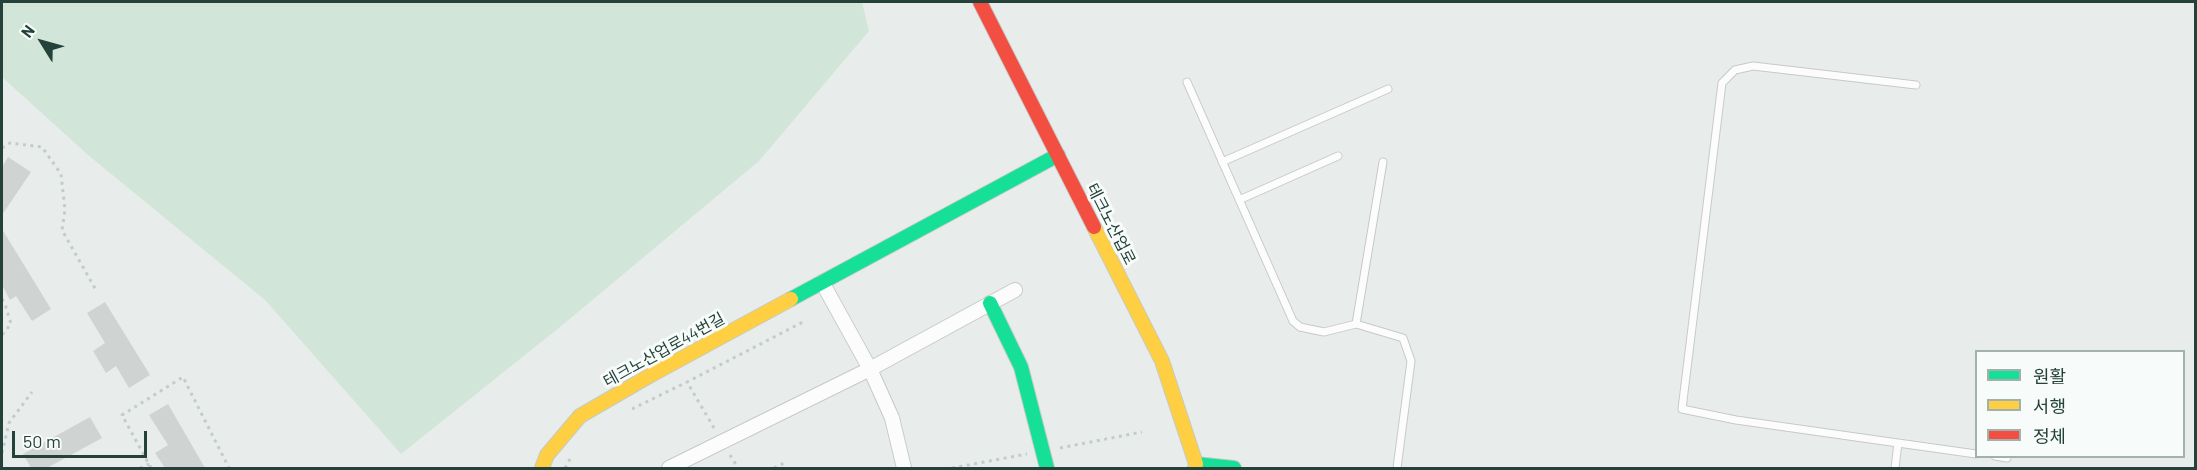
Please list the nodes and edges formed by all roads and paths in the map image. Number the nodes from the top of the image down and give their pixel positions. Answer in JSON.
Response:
{"nodes":[{"id":1,"x":980,"y":2,"type":"edge"},
{"id":2,"x":1187,"y":82,"type":"dead end"},
{"id":3,"x":1916,"y":85,"type":"dead end"},
{"id":4,"x":1388,"y":89,"type":"dead end"},
{"id":5,"x":2,"y":148,"type":"edge"},
{"id":6,"x":1058,"y":155,"type":"junction"},
{"id":7,"x":1338,"y":156,"type":"dead end"},
{"id":8,"x":1222,"y":162,"type":"junction"},
{"id":9,"x":1383,"y":162,"type":"dead end"},
{"id":10,"x":1239,"y":200,"type":"junction"},
{"id":11,"x":822,"y":282,"type":"junction"},
{"id":12,"x":1015,"y":290,"type":"dead end"},
{"id":13,"x":97,"y":292,"type":"dead end"},
{"id":14,"x":2,"y":299,"type":"edge"},
{"id":15,"x":990,"y":303,"type":"junction"},
{"id":16,"x":803,"y":322,"type":"dead end"},
{"id":17,"x":1356,"y":324,"type":"junction"},
{"id":18,"x":2,"y":334,"type":"edge"},
{"id":19,"x":870,"y":369,"type":"junction"},
{"id":20,"x":687,"y":382,"type":"junction"},
{"id":21,"x":32,"y":392,"type":"dead end"},
{"id":22,"x":628,"y":411,"type":"dead end"},
{"id":23,"x":717,"y":433,"type":"dead end"},
{"id":24,"x":1898,"y":443,"type":"junction"},
{"id":25,"x":2,"y":453,"type":"edge"},
{"id":26,"x":572,"y":454,"type":"dead end"},
{"id":27,"x":1975,"y":454,"type":"edge"},
{"id":28,"x":786,"y":462,"type":"dead end"},
{"id":29,"x":149,"y":464,"type":"junction"},
{"id":30,"x":1195,"y":466,"type":"edge"},
{"id":31,"x":140,"y":468,"type":"edge"},
{"id":32,"x":151,"y":468,"type":"edge"},
{"id":33,"x":229,"y":468,"type":"edge"},
{"id":34,"x":542,"y":468,"type":"edge"},
{"id":35,"x":565,"y":468,"type":"edge"},
{"id":36,"x":669,"y":468,"type":"edge"},
{"id":37,"x":774,"y":468,"type":"edge"},
{"id":38,"x":904,"y":468,"type":"edge"},
{"id":39,"x":1047,"y":468,"type":"edge"},
{"id":40,"x":1233,"y":468,"type":"edge"},
{"id":41,"x":1397,"y":468,"type":"edge"},
{"id":42,"x":1894,"y":468,"type":"edge"}],
"edges":[{"from":1,"to":6,"type":"street","name":"테크노산업로"},
{"from":2,"to":8,"type":"lane"},
{"from":3,"to":24,"type":"lane"},
{"from":4,"to":8,"type":"lane"},
{"from":5,"to":13,"type":"path"},
{"from":6,"to":11,"type":"street","name":"테크노산업로44번길"},
{"from":6,"to":30,"type":"street","name":"테크노산업로"},
{"from":7,"to":10,"type":"lane"},
{"from":8,"to":10,"type":"lane"},
{"from":9,"to":17,"type":"lane"},
{"from":10,"to":17,"type":"lane"},
{"from":11,"to":19,"type":"street"},
{"from":11,"to":34,"type":"street","name":"테크노산업로44번길"},
{"from":12,"to":15,"type":"street"},
{"from":14,"to":18,"type":"path"},
{"from":15,"to":19,"type":"street"},
{"from":15,"to":39,"type":"street"},
{"from":16,"to":20,"type":"path"},
{"from":17,"to":41,"type":"lane"},
{"from":19,"to":36,"type":"street"},
{"from":19,"to":38,"type":"street"},
{"from":20,"to":22,"type":"path"},
{"from":20,"to":23,"type":"path"},
{"from":21,"to":25,"type":"path"},
{"from":24,"to":27,"type":"lane"},
{"from":24,"to":42,"type":"lane"},
{"from":26,"to":35,"type":"path"},
{"from":28,"to":37,"type":"path"},
{"from":29,"to":31,"type":"path"},
{"from":29,"to":32,"type":"path"},
{"from":29,"to":33,"type":"path"},
{"from":30,"to":40,"type":"street"}]}
